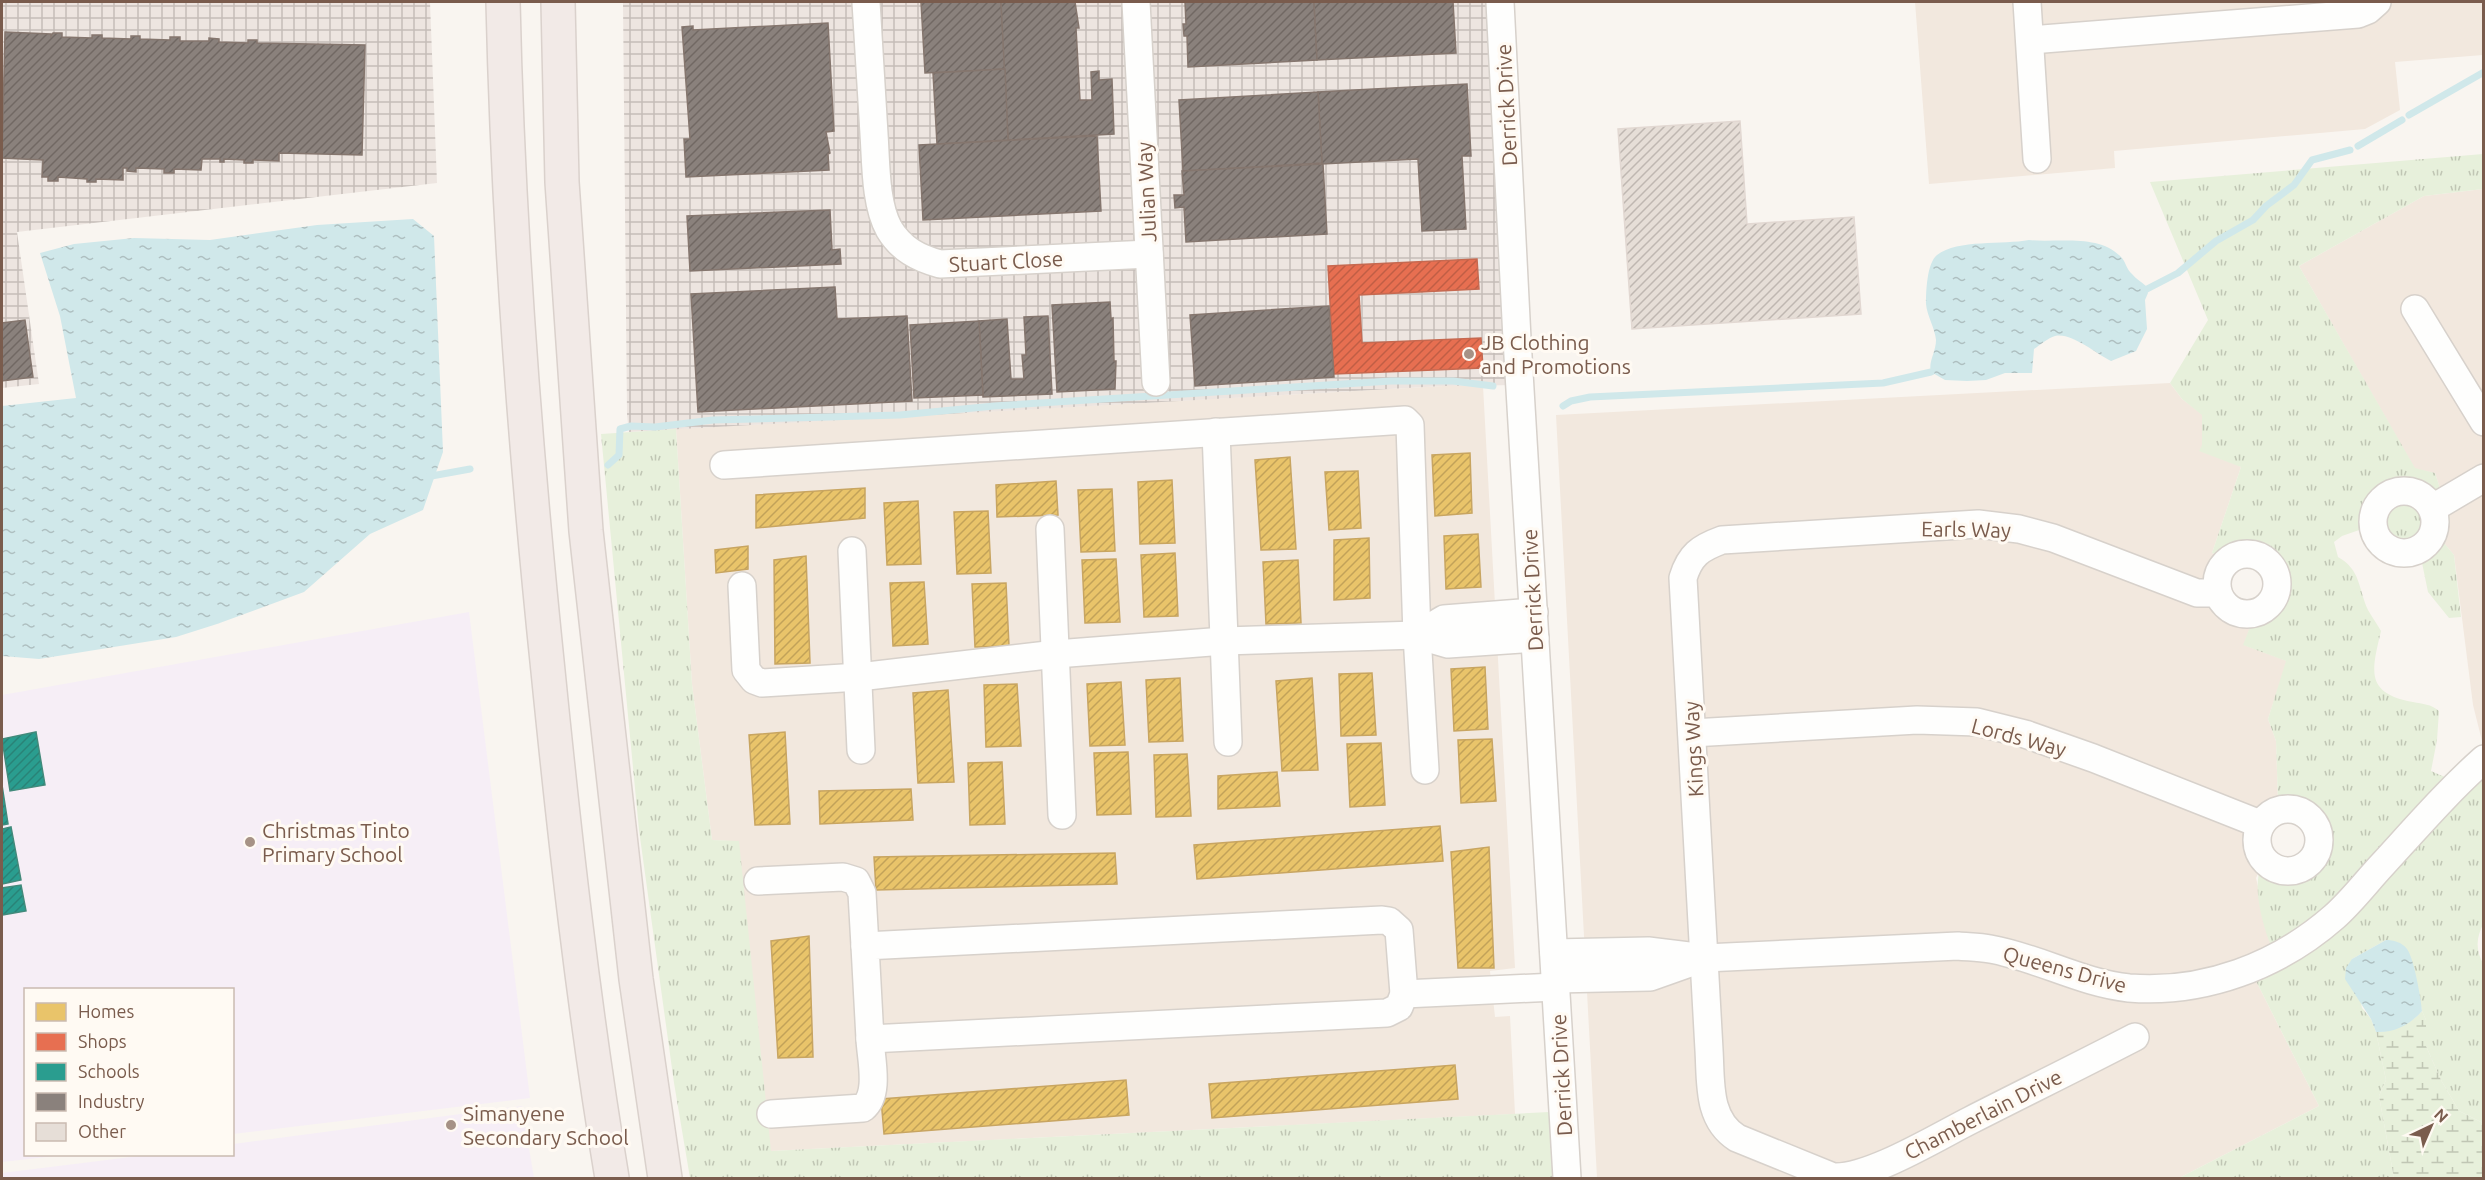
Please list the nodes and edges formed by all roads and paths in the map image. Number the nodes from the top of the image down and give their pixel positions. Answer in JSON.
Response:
{"nodes":[{"id":1,"x":503,"y":2,"type":"edge"},
{"id":2,"x":558,"y":2,"type":"edge"},
{"id":3,"x":866,"y":2,"type":"edge"},
{"id":4,"x":1136,"y":2,"type":"edge"},
{"id":5,"x":1500,"y":2,"type":"edge"},
{"id":6,"x":2027,"y":2,"type":"edge"},
{"id":7,"x":2378,"y":2,"type":"edge"},
{"id":8,"x":2030,"y":40,"type":"junction"},
{"id":9,"x":2037,"y":159,"type":"dead end"},
{"id":10,"x":1149,"y":254,"type":"junction"},
{"id":11,"x":2415,"y":309,"type":"dead end"},
{"id":12,"x":1156,"y":382,"type":"dead end"},
{"id":13,"x":2484,"y":422,"type":"edge"},
{"id":14,"x":1216,"y":432,"type":"junction"},
{"id":15,"x":724,"y":465,"type":"dead end"},
{"id":16,"x":2484,"y":478,"type":"edge"},
{"id":17,"x":2433,"y":508,"type":"dead end"},
{"id":18,"x":1050,"y":529,"type":"dead end"},
{"id":19,"x":1703,"y":547,"type":"joint"},
{"id":20,"x":852,"y":551,"type":"dead end"},
{"id":21,"x":742,"y":586,"type":"dead end"},
{"id":22,"x":2218,"y":593,"type":"dead end"},
{"id":23,"x":1535,"y":625,"type":"junction"},
{"id":24,"x":1417,"y":634,"type":"junction"},
{"id":25,"x":1224,"y":641,"type":"junction"},
{"id":26,"x":1056,"y":654,"type":"junction"},
{"id":27,"x":859,"y":677,"type":"junction"},
{"id":28,"x":1692,"y":733,"type":"junction"},
{"id":29,"x":1228,"y":742,"type":"dead end"},
{"id":30,"x":861,"y":750,"type":"dead end"},
{"id":31,"x":2484,"y":759,"type":"edge"},
{"id":32,"x":1425,"y":770,"type":"dead end"},
{"id":33,"x":1062,"y":815,"type":"dead end"},
{"id":34,"x":2260,"y":824,"type":"dead end"},
{"id":35,"x":758,"y":881,"type":"dead end"},
{"id":36,"x":865,"y":946,"type":"junction"},
{"id":37,"x":1705,"y":958,"type":"junction"},
{"id":38,"x":1555,"y":973,"type":"junction"},
{"id":39,"x":1404,"y":994,"type":"junction"},
{"id":40,"x":2135,"y":1037,"type":"dead end"},
{"id":41,"x":870,"y":1039,"type":"junction"},
{"id":42,"x":771,"y":1114,"type":"dead end"},
{"id":43,"x":612,"y":1179,"type":"edge"},
{"id":44,"x":665,"y":1179,"type":"edge"},
{"id":45,"x":1567,"y":1179,"type":"edge"}],
"edges":[{"from":1,"to":43,"type":"highway"},
{"from":2,"to":44,"type":"highway"},
{"from":3,"to":10,"type":"street","name":"Stuart Close"},
{"from":4,"to":10,"type":"street","name":"Julian Way"},
{"from":5,"to":23,"type":"street","name":"Derrick Drive"},
{"from":6,"to":8,"type":"street"},
{"from":7,"to":8,"type":"street"},
{"from":8,"to":9,"type":"street"},
{"from":10,"to":12,"type":"street","name":"Julian Way"},
{"from":11,"to":13,"type":"street"},
{"from":14,"to":15,"type":"street"},
{"from":14,"to":24,"type":"street"},
{"from":14,"to":25,"type":"street"},
{"from":16,"to":17,"type":"street"},
{"from":18,"to":26,"type":"street"},
{"from":19,"to":22,"type":"street","name":"Earls Way"},
{"from":19,"to":28,"type":"street","name":"Kings Way"},
{"from":20,"to":27,"type":"street"},
{"from":21,"to":27,"type":"street"},
{"from":23,"to":24,"type":"street"},
{"from":23,"to":38,"type":"street","name":"Derrick Drive"},
{"from":24,"to":25,"type":"street"},
{"from":24,"to":32,"type":"street"},
{"from":25,"to":26,"type":"street"},
{"from":25,"to":29,"type":"street"},
{"from":26,"to":27,"type":"street"},
{"from":26,"to":33,"type":"street"},
{"from":27,"to":30,"type":"street"},
{"from":28,"to":34,"type":"street","name":"Lords Way"},
{"from":28,"to":37,"type":"street","name":"Kings Way"},
{"from":31,"to":37,"type":"street","name":"Queens Drive"},
{"from":35,"to":36,"type":"street"},
{"from":36,"to":39,"type":"street"},
{"from":36,"to":41,"type":"street"},
{"from":37,"to":38,"type":"street","name":"Queens Drive"},
{"from":37,"to":40,"type":"street","name":"Chamberlain Drive"},
{"from":38,"to":39,"type":"street","name":"Queens Drive"},
{"from":38,"to":45,"type":"street","name":"Derrick Drive"},
{"from":39,"to":41,"type":"street"},
{"from":41,"to":42,"type":"street"}]}
